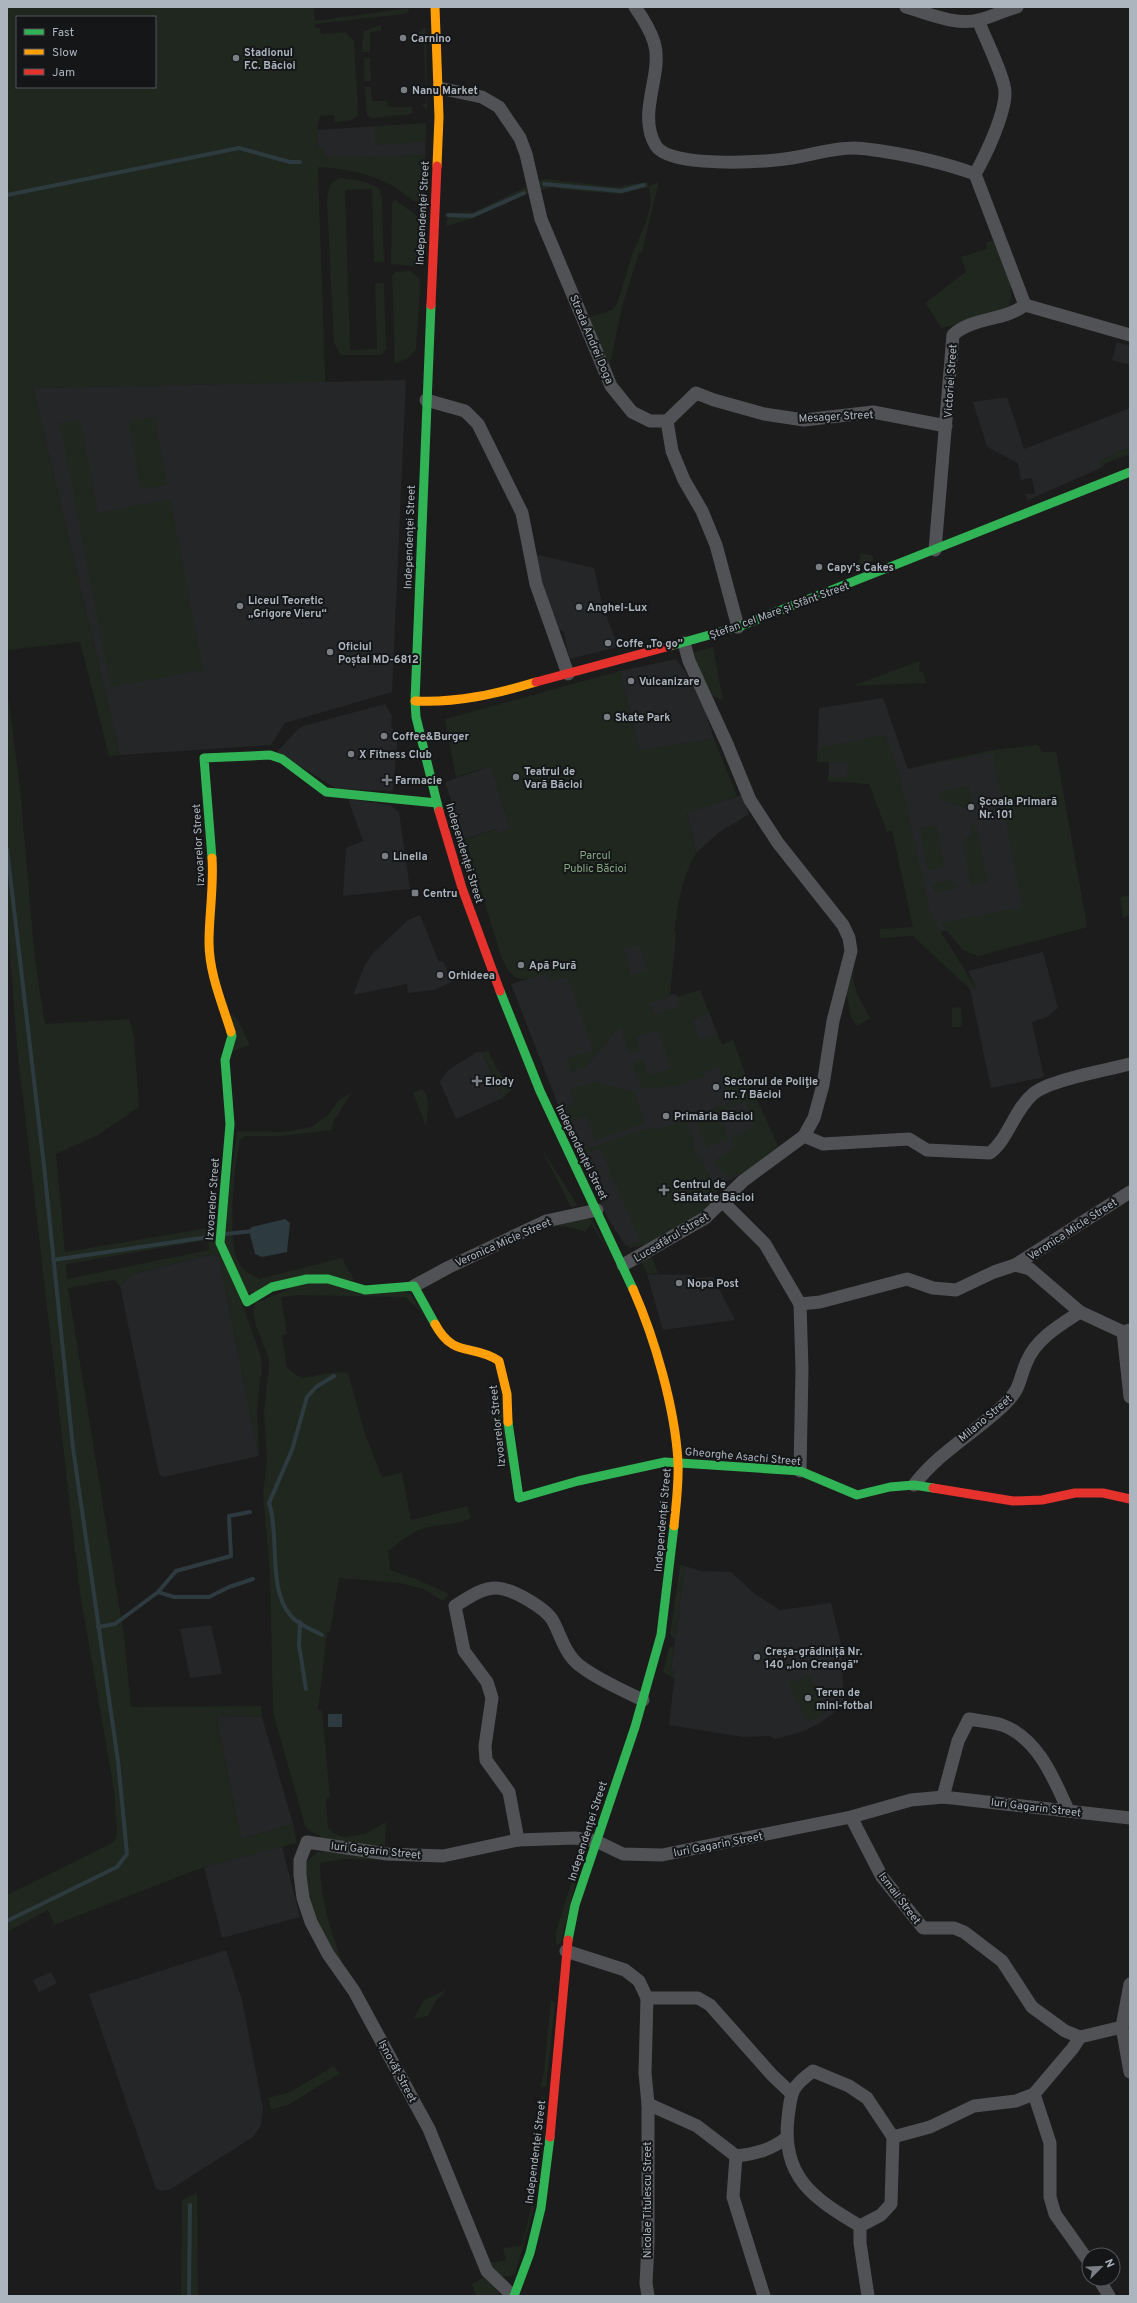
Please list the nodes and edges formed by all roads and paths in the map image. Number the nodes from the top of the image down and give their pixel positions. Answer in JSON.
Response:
{"nodes":[{"id":1,"x":435,"y":7,"type":"edge"},
{"id":2,"x":635,"y":7,"type":"edge"},
{"id":3,"x":906,"y":7,"type":"edge"},
{"id":4,"x":1017,"y":7,"type":"edge"},
{"id":5,"x":978,"y":20,"type":"junction"},
{"id":6,"x":439,"y":88,"type":"junction"},
{"id":7,"x":975,"y":174,"type":"junction"},
{"id":8,"x":1025,"y":305,"type":"junction"},
{"id":9,"x":1130,"y":335,"type":"edge"},
{"id":10,"x":426,"y":400,"type":"junction"},
{"id":11,"x":667,"y":421,"type":"junction"},
{"id":12,"x":946,"y":426,"type":"junction"},
{"id":13,"x":1130,"y":472,"type":"edge"},
{"id":14,"x":935,"y":550,"type":"junction"},
{"id":15,"x":738,"y":627,"type":"junction"},
{"id":16,"x":684,"y":643,"type":"junction"},
{"id":17,"x":568,"y":674,"type":"junction"},
{"id":18,"x":415,"y":701,"type":"junction"},
{"id":19,"x":437,"y":803,"type":"junction"},
{"id":20,"x":1130,"y":1064,"type":"edge"},
{"id":21,"x":804,"y":1136,"type":"junction"},
{"id":22,"x":1130,"y":1192,"type":"edge"},
{"id":23,"x":723,"y":1202,"type":"junction"},
{"id":24,"x":596,"y":1210,"type":"junction"},
{"id":25,"x":624,"y":1265,"type":"junction"},
{"id":26,"x":1015,"y":1265,"type":"junction"},
{"id":27,"x":414,"y":1286,"type":"junction"},
{"id":28,"x":800,"y":1304,"type":"junction"},
{"id":29,"x":1080,"y":1312,"type":"junction"},
{"id":30,"x":1126,"y":1331,"type":"edge"},
{"id":31,"x":1130,"y":1397,"type":"edge"},
{"id":32,"x":678,"y":1462,"type":"junction"},
{"id":33,"x":800,"y":1471,"type":"junction"},
{"id":34,"x":914,"y":1485,"type":"junction"},
{"id":35,"x":519,"y":1498,"type":"joint"},
{"id":36,"x":1130,"y":1499,"type":"edge"},
{"id":37,"x":643,"y":1700,"type":"junction"},
{"id":38,"x":943,"y":1796,"type":"junction"},
{"id":39,"x":1068,"y":1810,"type":"junction"},
{"id":40,"x":851,"y":1817,"type":"junction"},
{"id":41,"x":1130,"y":1818,"type":"edge"},
{"id":42,"x":518,"y":1840,"type":"junction"},
{"id":43,"x":596,"y":1841,"type":"junction"},
{"id":44,"x":307,"y":1842,"type":"joint"},
{"id":45,"x":566,"y":1951,"type":"junction"},
{"id":46,"x":1130,"y":1984,"type":"edge"},
{"id":47,"x":647,"y":1998,"type":"junction"},
{"id":48,"x":1122,"y":2028,"type":"junction"},
{"id":49,"x":1080,"y":2037,"type":"junction"},
{"id":50,"x":1130,"y":2072,"type":"edge"},
{"id":51,"x":791,"y":2093,"type":"junction"},
{"id":52,"x":1034,"y":2094,"type":"junction"},
{"id":53,"x":648,"y":2104,"type":"junction"},
{"id":54,"x":893,"y":2137,"type":"junction"},
{"id":55,"x":786,"y":2138,"type":"junction"},
{"id":56,"x":736,"y":2156,"type":"junction"},
{"id":57,"x":860,"y":2226,"type":"junction"},
{"id":58,"x":1081,"y":2251,"type":"edge"},
{"id":59,"x":1104,"y":2287,"type":"edge"},
{"id":60,"x":514,"y":2296,"type":"edge"},
{"id":61,"x":648,"y":2296,"type":"edge"},
{"id":62,"x":764,"y":2296,"type":"edge"},
{"id":63,"x":868,"y":2296,"type":"edge"},
{"id":64,"x":1109,"y":2296,"type":"edge"}],
"edges":[{"from":1,"to":6,"type":"main road","name":"Independenței Street"},
{"from":2,"to":7,"type":"street"},
{"from":3,"to":5,"type":"street"},
{"from":4,"to":5,"type":"street"},
{"from":5,"to":7,"type":"street"},
{"from":6,"to":10,"type":"main road","name":"Independenței Street"},
{"from":6,"to":11,"type":"street","name":"Strada Andrei Doga"},
{"from":7,"to":8,"type":"street"},
{"from":8,"to":9,"type":"street"},
{"from":8,"to":12,"type":"street","name":"Victoriei Street"},
{"from":10,"to":17,"type":"street"},
{"from":10,"to":18,"type":"main road","name":"Independenței Street"},
{"from":11,"to":12,"type":"street","name":"Mesager Street"},
{"from":11,"to":15,"type":"street"},
{"from":12,"to":14,"type":"street","name":"Victoriei Street"},
{"from":13,"to":14,"type":"main road","name":"Ștefan cel Mare și Sfânt Street"},
{"from":14,"to":15,"type":"main road","name":"Ștefan cel Mare și Sfânt Street"},
{"from":15,"to":16,"type":"main road","name":"Ștefan cel Mare și Sfânt Street"},
{"from":16,"to":17,"type":"main road","name":"Ștefan cel Mare și Sfânt Street"},
{"from":16,"to":21,"type":"street"},
{"from":17,"to":18,"type":"main road","name":"Ștefan cel Mare și Sfânt Street"},
{"from":18,"to":19,"type":"main road","name":"Independenței Street"},
{"from":19,"to":24,"type":"main road","name":"Independenței Street"},
{"from":19,"to":27,"type":"main road","name":"Izvoarelor Street"},
{"from":20,"to":21,"type":"street"},
{"from":21,"to":23,"type":"street","name":"Luceafărul Street"},
{"from":22,"to":26,"type":"street","name":"Veronica Micle Street"},
{"from":23,"to":25,"type":"street","name":"Luceafărul Street"},
{"from":23,"to":28,"type":"street"},
{"from":24,"to":25,"type":"main road","name":"Independenței Street"},
{"from":24,"to":27,"type":"street","name":"Veronica Micle Street"},
{"from":25,"to":32,"type":"main road","name":"Independenței Street"},
{"from":26,"to":28,"type":"street","name":"Veronica Micle Street"},
{"from":26,"to":29,"type":"street","name":"Veronica Micle Street"},
{"from":27,"to":35,"type":"main road","name":"Izvoarelor Street"},
{"from":28,"to":33,"type":"street"},
{"from":29,"to":30,"type":"street","name":"Veronica Micle Street"},
{"from":29,"to":34,"type":"street","name":"Milano Street"},
{"from":30,"to":31,"type":"street"},
{"from":32,"to":33,"type":"main road","name":"Gheorghe Asachi Street"},
{"from":32,"to":35,"type":"main road","name":"Gheorghe Asachi Street"},
{"from":32,"to":37,"type":"main road","name":"Independenței Street"},
{"from":33,"to":34,"type":"main road","name":"Gheorghe Asachi Street"},
{"from":34,"to":36,"type":"main road","name":"Gheorghe Asachi Street"},
{"from":37,"to":42,"type":"street"},
{"from":37,"to":43,"type":"main road","name":"Independenței Street"},
{"from":38,"to":39,"type":"street","name":"Iuri Gagarin Street"},
{"from":38,"to":39,"type":"street"},
{"from":38,"to":40,"type":"street","name":"Iuri Gagarin Street"},
{"from":39,"to":41,"type":"street","name":"Iuri Gagarin Street"},
{"from":40,"to":43,"type":"street","name":"Iuri Gagarin Street"},
{"from":40,"to":49,"type":"street","name":"Ismail Street"},
{"from":42,"to":43,"type":"street","name":"Iuri Gagarin Street"},
{"from":42,"to":44,"type":"street","name":"Iuri Gagarin Street"},
{"from":43,"to":45,"type":"main road","name":"Independenței Street"},
{"from":44,"to":60,"type":"street","name":"Ișnovăț Street"},
{"from":45,"to":47,"type":"street","name":"Nicolae Titulescu Street"},
{"from":45,"to":60,"type":"main road","name":"Independenței Street"},
{"from":46,"to":48,"type":"street"},
{"from":47,"to":51,"type":"street"},
{"from":47,"to":53,"type":"street","name":"Nicolae Titulescu Street"},
{"from":48,"to":49,"type":"street"},
{"from":48,"to":50,"type":"street"},
{"from":49,"to":52,"type":"street"},
{"from":51,"to":54,"type":"street"},
{"from":51,"to":55,"type":"street"},
{"from":52,"to":54,"type":"street"},
{"from":52,"to":58,"type":"street"},
{"from":53,"to":56,"type":"street"},
{"from":53,"to":61,"type":"street","name":"Nicolae Titulescu Street"},
{"from":54,"to":57,"type":"street"},
{"from":55,"to":56,"type":"street"},
{"from":55,"to":57,"type":"street"},
{"from":56,"to":62,"type":"street"},
{"from":57,"to":63,"type":"street"},
{"from":59,"to":64,"type":"street"}]}
